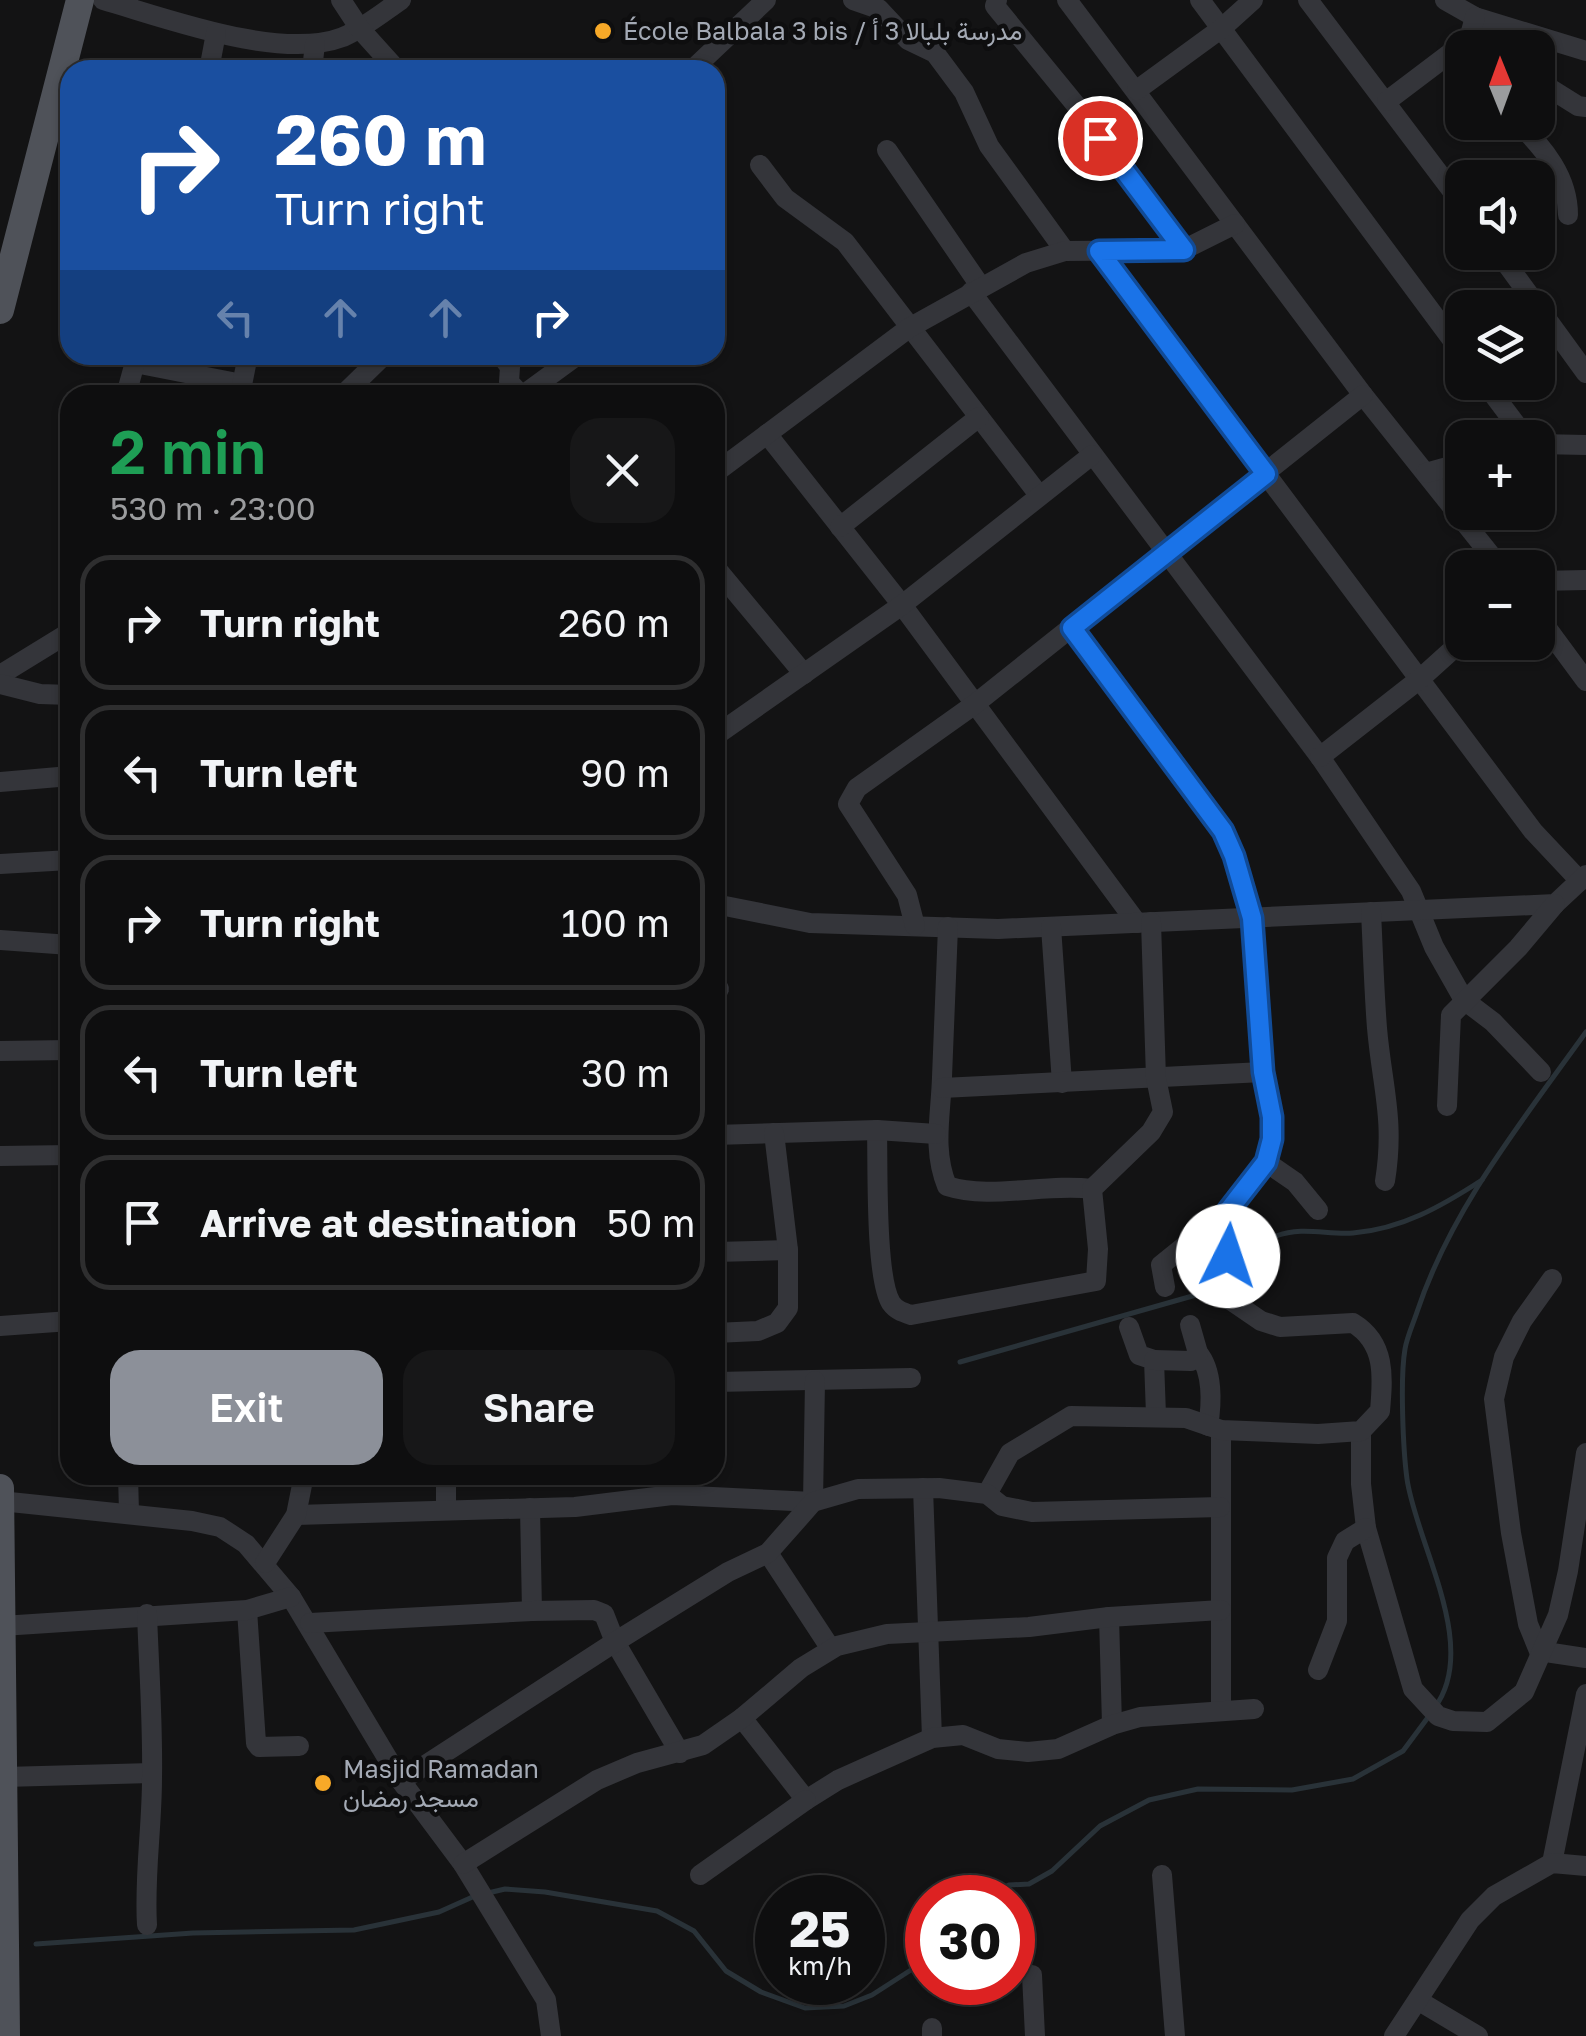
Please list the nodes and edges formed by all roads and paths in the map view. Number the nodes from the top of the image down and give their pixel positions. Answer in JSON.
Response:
{"nodes":[{"id":1,"x":80,"y":0,"type":"edge"},
{"id":2,"x":103,"y":0,"type":"edge"},
{"id":3,"x":341,"y":0,"type":"edge"},
{"id":4,"x":401,"y":0,"type":"edge"},
{"id":5,"x":766,"y":0,"type":"edge"},
{"id":6,"x":854,"y":0,"type":"edge"},
{"id":7,"x":997,"y":0,"type":"edge"},
{"id":8,"x":1067,"y":0,"type":"edge"},
{"id":9,"x":1200,"y":0,"type":"edge"},
{"id":10,"x":1253,"y":0,"type":"edge"},
{"id":11,"x":1308,"y":0,"type":"edge"},
{"id":12,"x":1446,"y":0,"type":"edge"},
{"id":13,"x":1475,"y":17,"type":"junction"},
{"id":14,"x":360,"y":28,"type":"junction"},
{"id":15,"x":1222,"y":28,"type":"junction"},
{"id":16,"x":1474,"y":30,"type":"edge"},
{"id":17,"x":216,"y":33,"type":"junction"},
{"id":18,"x":315,"y":44,"type":"junction"},
{"id":19,"x":1586,"y":50,"type":"edge"},
{"id":20,"x":65,"y":60,"type":"edge"},
{"id":21,"x":211,"y":60,"type":"edge"},
{"id":22,"x":314,"y":60,"type":"edge"},
{"id":23,"x":388,"y":60,"type":"edge"},
{"id":24,"x":703,"y":60,"type":"edge"},
{"id":25,"x":1445,"y":66,"type":"edge"},
{"id":26,"x":60,"y":78,"type":"edge"},
{"id":27,"x":1137,"y":90,"type":"junction"},
{"id":28,"x":1555,"y":92,"type":"edge"},
{"id":29,"x":1387,"y":100,"type":"junction"},
{"id":30,"x":1586,"y":107,"type":"edge"},
{"id":31,"x":1536,"y":140,"type":"edge"},
{"id":32,"x":887,"y":150,"type":"dead end"},
{"id":33,"x":760,"y":165,"type":"dead end"},
{"id":34,"x":1445,"y":180,"type":"edge"},
{"id":35,"x":1568,"y":215,"type":"dead end"},
{"id":36,"x":1235,"y":224,"type":"junction"},
{"id":37,"x":1184,"y":250,"type":"junction"},
{"id":38,"x":1066,"y":251,"type":"junction"},
{"id":39,"x":1099,"y":251,"type":"junction"},
{"id":40,"x":1511,"y":270,"type":"edge"},
{"id":41,"x":976,"y":290,"type":"junction"},
{"id":42,"x":0,"y":310,"type":"edge"},
{"id":43,"x":909,"y":328,"type":"junction"},
{"id":44,"x":1445,"y":331,"type":"edge"},
{"id":45,"x":156,"y":365,"type":"edge"},
{"id":46,"x":374,"y":365,"type":"edge"},
{"id":47,"x":508,"y":365,"type":"edge"},
{"id":48,"x":565,"y":365,"type":"edge"},
{"id":49,"x":1586,"y":373,"type":"edge"},
{"id":50,"x":223,"y":385,"type":"edge"},
{"id":51,"x":352,"y":385,"type":"edge"},
{"id":52,"x":516,"y":385,"type":"edge"},
{"id":53,"x":541,"y":385,"type":"edge"},
{"id":54,"x":1364,"y":395,"type":"junction"},
{"id":55,"x":979,"y":417,"type":"junction"},
{"id":56,"x":768,"y":434,"type":"junction"},
{"id":57,"x":1555,"y":444,"type":"edge"},
{"id":58,"x":1586,"y":445,"type":"edge"},
{"id":59,"x":1092,"y":455,"type":"junction"},
{"id":60,"x":725,"y":466,"type":"edge"},
{"id":61,"x":1445,"y":467,"type":"edge"},
{"id":62,"x":1426,"y":473,"type":"junction"},
{"id":63,"x":1266,"y":474,"type":"junction"},
{"id":64,"x":1039,"y":495,"type":"junction"},
{"id":65,"x":840,"y":526,"type":"junction"},
{"id":66,"x":1486,"y":550,"type":"edge"},
{"id":67,"x":1166,"y":553,"type":"junction"},
{"id":68,"x":1555,"y":580,"type":"edge"},
{"id":69,"x":1586,"y":580,"type":"edge"},
{"id":70,"x":725,"y":585,"type":"edge"},
{"id":71,"x":902,"y":606,"type":"junction"},
{"id":72,"x":1072,"y":628,"type":"junction"},
{"id":73,"x":60,"y":638,"type":"edge"},
{"id":74,"x":1555,"y":638,"type":"edge"},
{"id":75,"x":1445,"y":656,"type":"edge"},
{"id":76,"x":804,"y":674,"type":"junction"},
{"id":77,"x":0,"y":675,"type":"edge"},
{"id":78,"x":1421,"y":678,"type":"junction"},
{"id":79,"x":1585,"y":678,"type":"edge"},
{"id":80,"x":0,"y":684,"type":"edge"},
{"id":81,"x":60,"y":695,"type":"edge"},
{"id":82,"x":976,"y":704,"type":"junction"},
{"id":83,"x":725,"y":729,"type":"edge"},
{"id":84,"x":1320,"y":757,"type":"junction"},
{"id":85,"x":60,"y":777,"type":"edge"},
{"id":86,"x":0,"y":782,"type":"edge"},
{"id":87,"x":60,"y":861,"type":"edge"},
{"id":88,"x":0,"y":864,"type":"edge"},
{"id":89,"x":1583,"y":878,"type":"edge"},
{"id":90,"x":1556,"y":904,"type":"junction"},
{"id":91,"x":725,"y":906,"type":"edge"},
{"id":92,"x":1419,"y":910,"type":"junction"},
{"id":93,"x":1371,"y":912,"type":"junction"},
{"id":94,"x":1252,"y":918,"type":"junction"},
{"id":95,"x":1144,"y":922,"type":"junction"},
{"id":96,"x":916,"y":926,"type":"junction"},
{"id":97,"x":1051,"y":926,"type":"junction"},
{"id":98,"x":948,"y":927,"type":"junction"},
{"id":99,"x":0,"y":940,"type":"edge"},
{"id":100,"x":60,"y":943,"type":"edge"},
{"id":101,"x":1464,"y":1000,"type":"junction"},
{"id":102,"x":60,"y":1050,"type":"edge"},
{"id":103,"x":0,"y":1051,"type":"edge"},
{"id":104,"x":1263,"y":1072,"type":"junction"},
{"id":105,"x":1541,"y":1072,"type":"dead end"},
{"id":106,"x":1156,"y":1078,"type":"junction"},
{"id":107,"x":1062,"y":1082,"type":"junction"},
{"id":108,"x":942,"y":1088,"type":"junction"},
{"id":109,"x":1447,"y":1106,"type":"dead end"},
{"id":110,"x":877,"y":1130,"type":"junction"},
{"id":111,"x":774,"y":1132,"type":"junction"},
{"id":112,"x":725,"y":1134,"type":"edge"},
{"id":113,"x":936,"y":1134,"type":"junction"},
{"id":114,"x":60,"y":1154,"type":"edge"},
{"id":115,"x":0,"y":1156,"type":"edge"},
{"id":116,"x":1266,"y":1162,"type":"junction"},
{"id":117,"x":1385,"y":1182,"type":"dead end"},
{"id":118,"x":1092,"y":1189,"type":"junction"},
{"id":119,"x":1318,"y":1210,"type":"dead end"},
{"id":120,"x":1228,"y":1211,"type":"junction"},
{"id":121,"x":788,"y":1250,"type":"junction"},
{"id":122,"x":725,"y":1252,"type":"edge"},
{"id":123,"x":1228,"y":1256,"type":"dead end"},
{"id":124,"x":1552,"y":1280,"type":"dead end"},
{"id":125,"x":1165,"y":1287,"type":"dead end"},
{"id":126,"x":1223,"y":1295,"type":"dead end"},
{"id":127,"x":60,"y":1322,"type":"edge"},
{"id":128,"x":1190,"y":1325,"type":"dead end"},
{"id":129,"x":0,"y":1326,"type":"edge"},
{"id":130,"x":1129,"y":1327,"type":"dead end"},
{"id":131,"x":725,"y":1333,"type":"edge"},
{"id":132,"x":1198,"y":1352,"type":"junction"},
{"id":133,"x":1154,"y":1360,"type":"junction"},
{"id":134,"x":911,"y":1378,"type":"dead end"},
{"id":135,"x":815,"y":1381,"type":"junction"},
{"id":136,"x":725,"y":1382,"type":"edge"},
{"id":137,"x":1156,"y":1415,"type":"junction"},
{"id":138,"x":1214,"y":1428,"type":"junction"},
{"id":139,"x":1361,"y":1431,"type":"junction"},
{"id":140,"x":1586,"y":1453,"type":"edge"},
{"id":141,"x":128,"y":1485,"type":"edge"},
{"id":142,"x":302,"y":1485,"type":"edge"},
{"id":143,"x":446,"y":1485,"type":"edge"},
{"id":144,"x":634,"y":1485,"type":"edge"},
{"id":145,"x":0,"y":1488,"type":"edge"},
{"id":146,"x":923,"y":1488,"type":"junction"},
{"id":147,"x":987,"y":1494,"type":"junction"},
{"id":148,"x":634,"y":1498,"type":"junction"},
{"id":149,"x":0,"y":1500,"type":"edge"},
{"id":150,"x":813,"y":1502,"type":"junction"},
{"id":151,"x":530,"y":1508,"type":"junction"},
{"id":152,"x":1220,"y":1508,"type":"junction"},
{"id":153,"x":446,"y":1510,"type":"junction"},
{"id":154,"x":129,"y":1512,"type":"junction"},
{"id":155,"x":296,"y":1515,"type":"junction"},
{"id":156,"x":1366,"y":1528,"type":"junction"},
{"id":157,"x":768,"y":1553,"type":"junction"},
{"id":158,"x":265,"y":1563,"type":"junction"},
{"id":159,"x":291,"y":1597,"type":"junction"},
{"id":160,"x":247,"y":1610,"type":"junction"},
{"id":161,"x":1221,"y":1610,"type":"junction"},
{"id":162,"x":532,"y":1611,"type":"junction"},
{"id":163,"x":147,"y":1614,"type":"junction"},
{"id":164,"x":1108,"y":1617,"type":"junction"},
{"id":165,"x":310,"y":1623,"type":"junction"},
{"id":166,"x":2,"y":1626,"type":"junction"},
{"id":167,"x":927,"y":1634,"type":"junction"},
{"id":168,"x":615,"y":1642,"type":"junction"},
{"id":169,"x":831,"y":1649,"type":"junction"},
{"id":170,"x":1539,"y":1651,"type":"junction"},
{"id":171,"x":1586,"y":1658,"type":"edge"},
{"id":172,"x":1318,"y":1670,"type":"dead end"},
{"id":173,"x":1586,"y":1694,"type":"edge"},
{"id":174,"x":1222,"y":1709,"type":"junction"},
{"id":175,"x":1254,"y":1709,"type":"dead end"},
{"id":176,"x":742,"y":1718,"type":"junction"},
{"id":177,"x":1112,"y":1725,"type":"junction"},
{"id":178,"x":932,"y":1738,"type":"junction"},
{"id":179,"x":299,"y":1746,"type":"dead end"},
{"id":180,"x":680,"y":1752,"type":"junction"},
{"id":181,"x":3,"y":1769,"type":"edge"},
{"id":182,"x":152,"y":1773,"type":"junction"},
{"id":183,"x":401,"y":1782,"type":"junction"},
{"id":184,"x":806,"y":1800,"type":"junction"},
{"id":185,"x":1552,"y":1863,"type":"junction"},
{"id":186,"x":463,"y":1864,"type":"junction"},
{"id":187,"x":1586,"y":1866,"type":"edge"},
{"id":188,"x":1162,"y":1875,"type":"dead end"},
{"id":189,"x":700,"y":1876,"type":"dead end"},
{"id":190,"x":147,"y":1926,"type":"dead end"},
{"id":191,"x":1419,"y":2001,"type":"junction"},
{"id":192,"x":1033,"y":2005,"type":"edge"},
{"id":193,"x":6,"y":2036,"type":"edge"},
{"id":194,"x":552,"y":2036,"type":"edge"},
{"id":195,"x":1034,"y":2036,"type":"edge"},
{"id":196,"x":1175,"y":2036,"type":"edge"},
{"id":197,"x":1394,"y":2036,"type":"edge"},
{"id":198,"x":1478,"y":2036,"type":"edge"}],
"edges":[{"from":1,"to":20,"type":"main road"},
{"from":2,"to":17,"type":"street"},
{"from":3,"to":14,"type":"street"},
{"from":4,"to":14,"type":"street"},
{"from":5,"to":24,"type":"street"},
{"from":6,"to":38,"type":"street"},
{"from":7,"to":37,"type":"street"},
{"from":8,"to":27,"type":"street"},
{"from":9,"to":15,"type":"street"},
{"from":10,"to":15,"type":"street"},
{"from":11,"to":29,"type":"street"},
{"from":12,"to":13,"type":"street"},
{"from":13,"to":16,"type":"street"},
{"from":13,"to":19,"type":"street"},
{"from":14,"to":18,"type":"street"},
{"from":14,"to":23,"type":"street"},
{"from":15,"to":27,"type":"street"},
{"from":15,"to":44,"type":"street"},
{"from":17,"to":18,"type":"street"},
{"from":17,"to":21,"type":"street"},
{"from":18,"to":22,"type":"street"},
{"from":25,"to":29,"type":"street"},
{"from":26,"to":42,"type":"main road"},
{"from":27,"to":36,"type":"street"},
{"from":28,"to":30,"type":"street"},
{"from":29,"to":34,"type":"street"},
{"from":31,"to":35,"type":"street"},
{"from":32,"to":41,"type":"street"},
{"from":33,"to":43,"type":"street"},
{"from":36,"to":37,"type":"street"},
{"from":36,"to":54,"type":"street"},
{"from":37,"to":39,"type":"street"},
{"from":38,"to":39,"type":"street"},
{"from":38,"to":41,"type":"street"},
{"from":39,"to":63,"type":"street"},
{"from":40,"to":49,"type":"street"},
{"from":41,"to":43,"type":"street"},
{"from":41,"to":59,"type":"street"},
{"from":43,"to":55,"type":"street"},
{"from":43,"to":56,"type":"street"},
{"from":45,"to":50,"type":"street"},
{"from":46,"to":51,"type":"street"},
{"from":47,"to":52,"type":"street"},
{"from":48,"to":53,"type":"street"},
{"from":54,"to":62,"type":"street"},
{"from":54,"to":63,"type":"street"},
{"from":55,"to":64,"type":"street"},
{"from":55,"to":65,"type":"street"},
{"from":56,"to":60,"type":"street"},
{"from":56,"to":65,"type":"street"},
{"from":57,"to":58,"type":"street"},
{"from":59,"to":64,"type":"street"},
{"from":59,"to":67,"type":"street"},
{"from":61,"to":62,"type":"street"},
{"from":62,"to":66,"type":"street"},
{"from":63,"to":67,"type":"street"},
{"from":63,"to":78,"type":"street"},
{"from":64,"to":71,"type":"street"},
{"from":65,"to":71,"type":"street"},
{"from":67,"to":72,"type":"street"},
{"from":67,"to":84,"type":"street"},
{"from":68,"to":69,"type":"street"},
{"from":70,"to":76,"type":"street"},
{"from":71,"to":76,"type":"street"},
{"from":71,"to":82,"type":"street"},
{"from":72,"to":82,"type":"street"},
{"from":72,"to":94,"type":"street"},
{"from":73,"to":77,"type":"street"},
{"from":74,"to":79,"type":"street"},
{"from":75,"to":78,"type":"street"},
{"from":76,"to":83,"type":"street"},
{"from":78,"to":84,"type":"street"},
{"from":78,"to":89,"type":"street"},
{"from":80,"to":81,"type":"street"},
{"from":82,"to":95,"type":"street"},
{"from":82,"to":96,"type":"street"},
{"from":84,"to":92,"type":"street"},
{"from":85,"to":86,"type":"street"},
{"from":87,"to":88,"type":"street"},
{"from":89,"to":90,"type":"street"},
{"from":90,"to":92,"type":"street"},
{"from":90,"to":101,"type":"street"},
{"from":91,"to":96,"type":"street"},
{"from":92,"to":93,"type":"street"},
{"from":92,"to":101,"type":"street"},
{"from":93,"to":94,"type":"street"},
{"from":93,"to":117,"type":"street"},
{"from":94,"to":95,"type":"street"},
{"from":94,"to":104,"type":"street"},
{"from":95,"to":97,"type":"street"},
{"from":95,"to":106,"type":"street"},
{"from":96,"to":98,"type":"street"},
{"from":97,"to":98,"type":"street"},
{"from":97,"to":107,"type":"street"},
{"from":98,"to":108,"type":"street"},
{"from":99,"to":100,"type":"street"},
{"from":101,"to":105,"type":"street"},
{"from":101,"to":109,"type":"street"},
{"from":102,"to":103,"type":"street"},
{"from":104,"to":106,"type":"street"},
{"from":104,"to":116,"type":"street"},
{"from":106,"to":107,"type":"street"},
{"from":106,"to":118,"type":"street"},
{"from":107,"to":108,"type":"street"},
{"from":108,"to":113,"type":"street"},
{"from":110,"to":111,"type":"street"},
{"from":110,"to":113,"type":"street"},
{"from":110,"to":118,"type":"street"},
{"from":111,"to":112,"type":"street"},
{"from":111,"to":121,"type":"street"},
{"from":113,"to":118,"type":"street"},
{"from":114,"to":115,"type":"street"},
{"from":116,"to":119,"type":"street"},
{"from":116,"to":120,"type":"street"},
{"from":120,"to":123,"type":"street"},
{"from":120,"to":125,"type":"street"},
{"from":121,"to":122,"type":"street"},
{"from":121,"to":131,"type":"street"},
{"from":124,"to":170,"type":"street"},
{"from":126,"to":139,"type":"street"},
{"from":127,"to":129,"type":"street"},
{"from":128,"to":132,"type":"street"},
{"from":130,"to":133,"type":"street"},
{"from":132,"to":133,"type":"street"},
{"from":132,"to":138,"type":"street"},
{"from":133,"to":137,"type":"street"},
{"from":134,"to":135,"type":"street"},
{"from":135,"to":136,"type":"street"},
{"from":135,"to":150,"type":"street"},
{"from":137,"to":138,"type":"street"},
{"from":137,"to":147,"type":"street"},
{"from":138,"to":139,"type":"street"},
{"from":138,"to":152,"type":"street"},
{"from":139,"to":156,"type":"street"},
{"from":140,"to":170,"type":"street"},
{"from":141,"to":154,"type":"street"},
{"from":142,"to":155,"type":"street"},
{"from":143,"to":153,"type":"street"},
{"from":144,"to":148,"type":"street"},
{"from":145,"to":149,"type":"main road"},
{"from":146,"to":147,"type":"street"},
{"from":146,"to":150,"type":"street"},
{"from":146,"to":167,"type":"street"},
{"from":147,"to":152,"type":"street"},
{"from":148,"to":150,"type":"street"},
{"from":148,"to":151,"type":"street"},
{"from":149,"to":154,"type":"street"},
{"from":149,"to":166,"type":"main road"},
{"from":150,"to":157,"type":"street"},
{"from":151,"to":153,"type":"street"},
{"from":151,"to":162,"type":"street"},
{"from":152,"to":161,"type":"street"},
{"from":153,"to":155,"type":"street"},
{"from":154,"to":158,"type":"street"},
{"from":155,"to":158,"type":"street"},
{"from":156,"to":170,"type":"street"},
{"from":156,"to":172,"type":"street"},
{"from":157,"to":168,"type":"street"},
{"from":157,"to":169,"type":"street"},
{"from":158,"to":159,"type":"street"},
{"from":159,"to":160,"type":"street"},
{"from":159,"to":165,"type":"street"},
{"from":160,"to":163,"type":"street"},
{"from":160,"to":179,"type":"street"},
{"from":161,"to":164,"type":"street"},
{"from":161,"to":174,"type":"street"},
{"from":162,"to":165,"type":"street"},
{"from":162,"to":168,"type":"street"},
{"from":163,"to":166,"type":"street"},
{"from":163,"to":182,"type":"street"},
{"from":164,"to":167,"type":"street"},
{"from":164,"to":177,"type":"street"},
{"from":165,"to":183,"type":"street"},
{"from":166,"to":181,"type":"main road"},
{"from":167,"to":169,"type":"street"},
{"from":167,"to":178,"type":"street"},
{"from":168,"to":180,"type":"street"},
{"from":168,"to":183,"type":"street"},
{"from":169,"to":176,"type":"street"},
{"from":170,"to":171,"type":"street"},
{"from":173,"to":185,"type":"street"},
{"from":174,"to":175,"type":"street"},
{"from":174,"to":177,"type":"street"},
{"from":176,"to":180,"type":"street"},
{"from":176,"to":184,"type":"street"},
{"from":177,"to":178,"type":"street"},
{"from":178,"to":184,"type":"street"},
{"from":180,"to":186,"type":"street"},
{"from":181,"to":182,"type":"street"},
{"from":181,"to":193,"type":"main road"},
{"from":182,"to":190,"type":"street"},
{"from":183,"to":186,"type":"street"},
{"from":184,"to":189,"type":"street"},
{"from":185,"to":187,"type":"street"},
{"from":185,"to":191,"type":"street"},
{"from":186,"to":194,"type":"street"},
{"from":188,"to":196,"type":"street"},
{"from":191,"to":197,"type":"street"},
{"from":191,"to":198,"type":"street"},
{"from":192,"to":195,"type":"street"}]}
